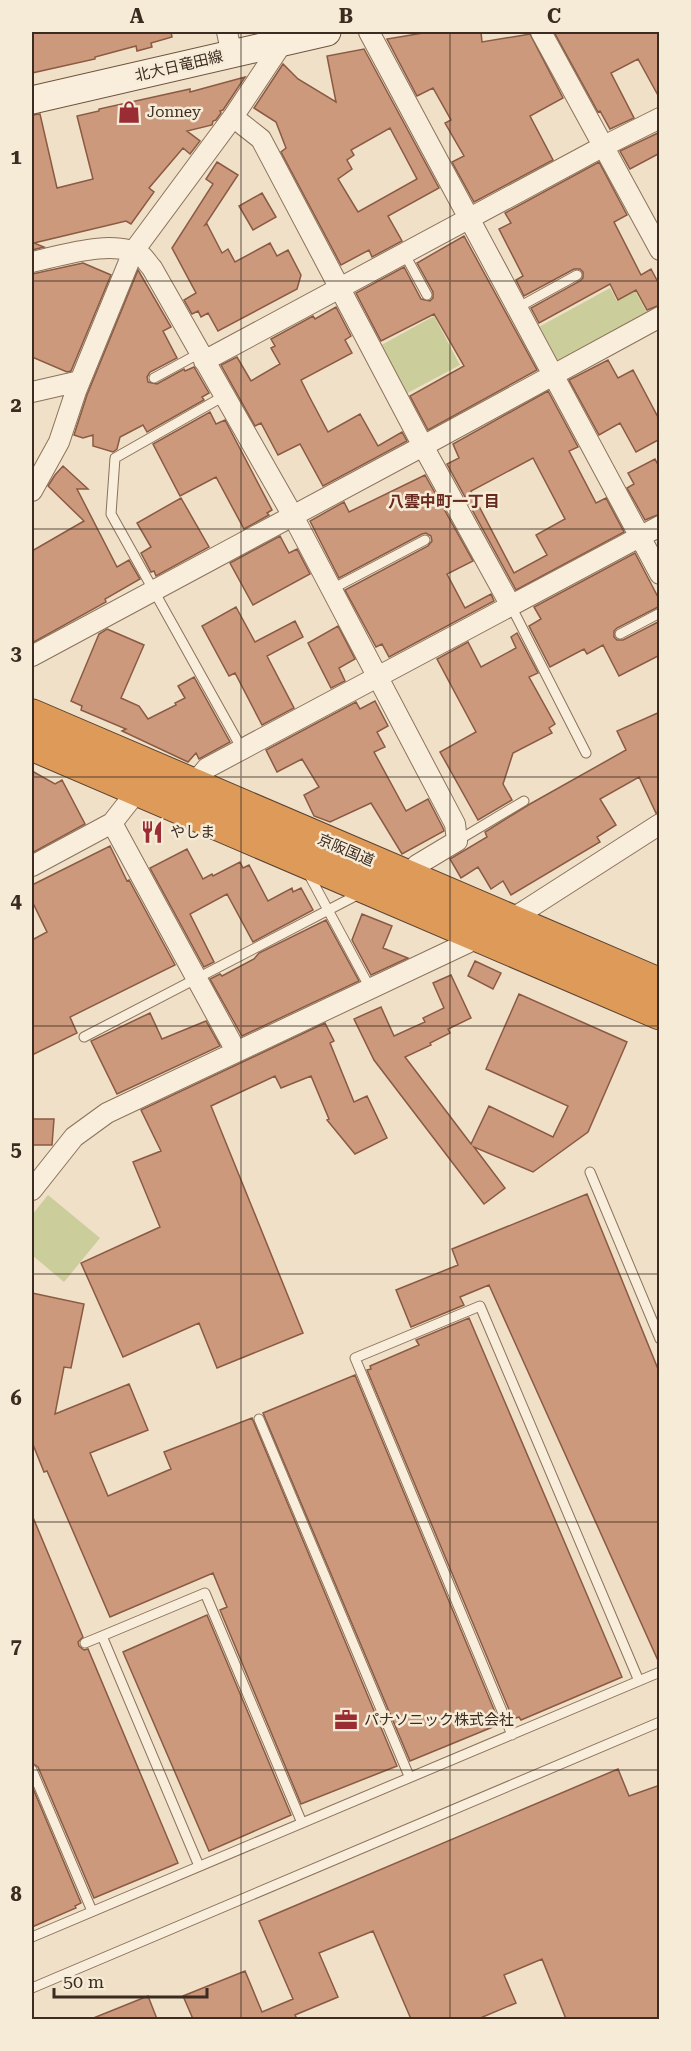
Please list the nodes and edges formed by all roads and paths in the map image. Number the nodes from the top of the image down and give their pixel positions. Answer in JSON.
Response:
{"nodes":[{"id":1,"x":327,"y":32,"type":"edge"},
{"id":2,"x":369,"y":32,"type":"edge"},
{"id":3,"x":541,"y":32,"type":"edge"},
{"id":4,"x":287,"y":36,"type":"edge"},
{"id":5,"x":230,"y":43,"type":"edge"},
{"id":6,"x":32,"y":100,"type":"edge"},
{"id":7,"x":233,"y":117,"type":"junction"},
{"id":8,"x":660,"y":118,"type":"edge"},
{"id":9,"x":602,"y":147,"type":"junction"},
{"id":10,"x":470,"y":219,"type":"junction"},
{"id":11,"x":660,"y":250,"type":"edge"},
{"id":12,"x":133,"y":252,"type":"junction"},
{"id":13,"x":404,"y":253,"type":"junction"},
{"id":14,"x":32,"y":262,"type":"edge"},
{"id":15,"x":577,"y":275,"type":"dead end"},
{"id":16,"x":340,"y":287,"type":"junction"},
{"id":17,"x":427,"y":295,"type":"dead end"},
{"id":18,"x":517,"y":308,"type":"junction"},
{"id":19,"x":660,"y":317,"type":"edge"},
{"id":20,"x":202,"y":357,"type":"junction"},
{"id":21,"x":553,"y":376,"type":"junction"},
{"id":22,"x":154,"y":378,"type":"dead end"},
{"id":23,"x":80,"y":381,"type":"junction"},
{"id":24,"x":32,"y":392,"type":"edge"},
{"id":25,"x":224,"y":396,"type":"junction"},
{"id":26,"x":423,"y":446,"type":"junction"},
{"id":27,"x":32,"y":491,"type":"edge"},
{"id":28,"x":293,"y":516,"type":"junction"},
{"id":29,"x":660,"y":526,"type":"edge"},
{"id":30,"x":640,"y":537,"type":"junction"},
{"id":31,"x":425,"y":540,"type":"dead end"},
{"id":32,"x":660,"y":574,"type":"edge"},
{"id":33,"x":332,"y":589,"type":"junction"},
{"id":34,"x":154,"y":591,"type":"junction"},
{"id":35,"x":511,"y":606,"type":"junction"},
{"id":36,"x":660,"y":613,"type":"edge"},
{"id":37,"x":621,"y":634,"type":"dead end"},
{"id":38,"x":32,"y":656,"type":"edge"},
{"id":39,"x":379,"y":676,"type":"junction"},
{"id":40,"x":32,"y":716,"type":"edge"},
{"id":41,"x":32,"y":744,"type":"edge"},
{"id":42,"x":242,"y":750,"type":"junction"},
{"id":43,"x":586,"y":753,"type":"dead end"},
{"id":44,"x":192,"y":786,"type":"junction"},
{"id":45,"x":138,"y":790,"type":"junction"},
{"id":46,"x":524,"y":801,"type":"dead end"},
{"id":47,"x":112,"y":823,"type":"junction"},
{"id":48,"x":660,"y":824,"type":"edge"},
{"id":49,"x":457,"y":841,"type":"junction"},
{"id":50,"x":302,"y":859,"type":"junction"},
{"id":51,"x":32,"y":866,"type":"edge"},
{"id":52,"x":410,"y":877,"type":"junction"},
{"id":53,"x":370,"y":888,"type":"junction"},
{"id":54,"x":327,"y":910,"type":"junction"},
{"id":55,"x":496,"y":928,"type":"junction"},
{"id":56,"x":197,"y":979,"type":"junction"},
{"id":57,"x":660,"y":986,"type":"edge"},
{"id":58,"x":370,"y":988,"type":"junction"},
{"id":59,"x":660,"y":1013,"type":"edge"},
{"id":60,"x":84,"y":1037,"type":"dead end"},
{"id":61,"x":236,"y":1051,"type":"junction"},
{"id":62,"x":590,"y":1172,"type":"dead end"},
{"id":63,"x":32,"y":1190,"type":"edge"},
{"id":64,"x":660,"y":1339,"type":"edge"},
{"id":65,"x":259,"y":1419,"type":"dead end"},
{"id":66,"x":102,"y":1636,"type":"junction"},
{"id":67,"x":85,"y":1643,"type":"dead end"},
{"id":68,"x":660,"y":1672,"type":"edge"},
{"id":69,"x":639,"y":1681,"type":"junction"},
{"id":70,"x":660,"y":1722,"type":"edge"},
{"id":71,"x":512,"y":1735,"type":"junction"},
{"id":72,"x":32,"y":1770,"type":"edge"},
{"id":73,"x":409,"y":1776,"type":"junction"},
{"id":74,"x":302,"y":1823,"type":"junction"},
{"id":75,"x":199,"y":1866,"type":"junction"},
{"id":76,"x":92,"y":1911,"type":"junction"},
{"id":77,"x":32,"y":1937,"type":"edge"},
{"id":78,"x":32,"y":1988,"type":"edge"}],
"edges":[{"from":1,"to":4,"type":"main road","name":"北大日竜田線"},
{"from":2,"to":10,"type":"street"},
{"from":3,"to":9,"type":"street"},
{"from":4,"to":5,"type":"main road","name":"北大日竜田線"},
{"from":4,"to":7,"type":"street"},
{"from":5,"to":6,"type":"main road","name":"北大日竜田線"},
{"from":7,"to":12,"type":"street"},
{"from":7,"to":16,"type":"street"},
{"from":8,"to":9,"type":"street"},
{"from":9,"to":10,"type":"street"},
{"from":9,"to":11,"type":"street"},
{"from":10,"to":13,"type":"street"},
{"from":10,"to":18,"type":"street"},
{"from":12,"to":14,"type":"street"},
{"from":12,"to":20,"type":"street"},
{"from":12,"to":23,"type":"street"},
{"from":13,"to":16,"type":"street"},
{"from":13,"to":17,"type":"lane"},
{"from":15,"to":18,"type":"lane"},
{"from":16,"to":20,"type":"street"},
{"from":16,"to":26,"type":"street"},
{"from":18,"to":21,"type":"street"},
{"from":19,"to":21,"type":"street"},
{"from":20,"to":22,"type":"lane"},
{"from":20,"to":25,"type":"street"},
{"from":21,"to":26,"type":"street"},
{"from":21,"to":30,"type":"street"},
{"from":23,"to":24,"type":"street"},
{"from":23,"to":27,"type":"street"},
{"from":25,"to":28,"type":"street"},
{"from":25,"to":34,"type":"lane"},
{"from":26,"to":28,"type":"street"},
{"from":26,"to":35,"type":"street"},
{"from":28,"to":33,"type":"street"},
{"from":28,"to":34,"type":"street"},
{"from":29,"to":30,"type":"street"},
{"from":30,"to":32,"type":"street"},
{"from":30,"to":35,"type":"street"},
{"from":31,"to":33,"type":"lane"},
{"from":33,"to":39,"type":"street"},
{"from":34,"to":38,"type":"street"},
{"from":34,"to":42,"type":"lane"},
{"from":35,"to":39,"type":"street"},
{"from":35,"to":43,"type":"lane"},
{"from":36,"to":37,"type":"lane"},
{"from":39,"to":42,"type":"street"},
{"from":39,"to":49,"type":"street"},
{"from":40,"to":44,"type":"highway","name":"京阪国道"},
{"from":41,"to":45,"type":"highway","name":"京阪国道"},
{"from":42,"to":44,"type":"street"},
{"from":44,"to":52,"type":"highway","name":"京阪国道"},
{"from":45,"to":47,"type":"street"},
{"from":45,"to":50,"type":"highway","name":"京阪国道"},
{"from":46,"to":49,"type":"lane"},
{"from":47,"to":51,"type":"street"},
{"from":47,"to":56,"type":"street"},
{"from":48,"to":55,"type":"street"},
{"from":49,"to":52,"type":"street"},
{"from":50,"to":53,"type":"highway","name":"京阪国道"},
{"from":50,"to":54,"type":"lane"},
{"from":52,"to":55,"type":"highway","name":"京阪国道"},
{"from":53,"to":54,"type":"lane"},
{"from":53,"to":55,"type":"highway","name":"京阪国道"},
{"from":54,"to":56,"type":"lane"},
{"from":54,"to":58,"type":"lane"},
{"from":55,"to":57,"type":"highway","name":"京阪国道"},
{"from":55,"to":58,"type":"street"},
{"from":55,"to":59,"type":"highway","name":"京阪国道"},
{"from":56,"to":60,"type":"lane"},
{"from":56,"to":61,"type":"street"},
{"from":58,"to":61,"type":"street"},
{"from":61,"to":63,"type":"street"},
{"from":62,"to":64,"type":"lane"},
{"from":65,"to":73,"type":"lane"},
{"from":66,"to":67,"type":"lane"},
{"from":66,"to":74,"type":"lane"},
{"from":66,"to":75,"type":"lane"},
{"from":68,"to":69,"type":"lane"},
{"from":69,"to":71,"type":"lane"},
{"from":69,"to":71,"type":"lane"},
{"from":70,"to":78,"type":"lane"},
{"from":71,"to":73,"type":"lane"},
{"from":72,"to":76,"type":"lane"},
{"from":73,"to":74,"type":"lane"},
{"from":74,"to":75,"type":"lane"},
{"from":75,"to":76,"type":"lane"},
{"from":76,"to":77,"type":"lane"}]}
